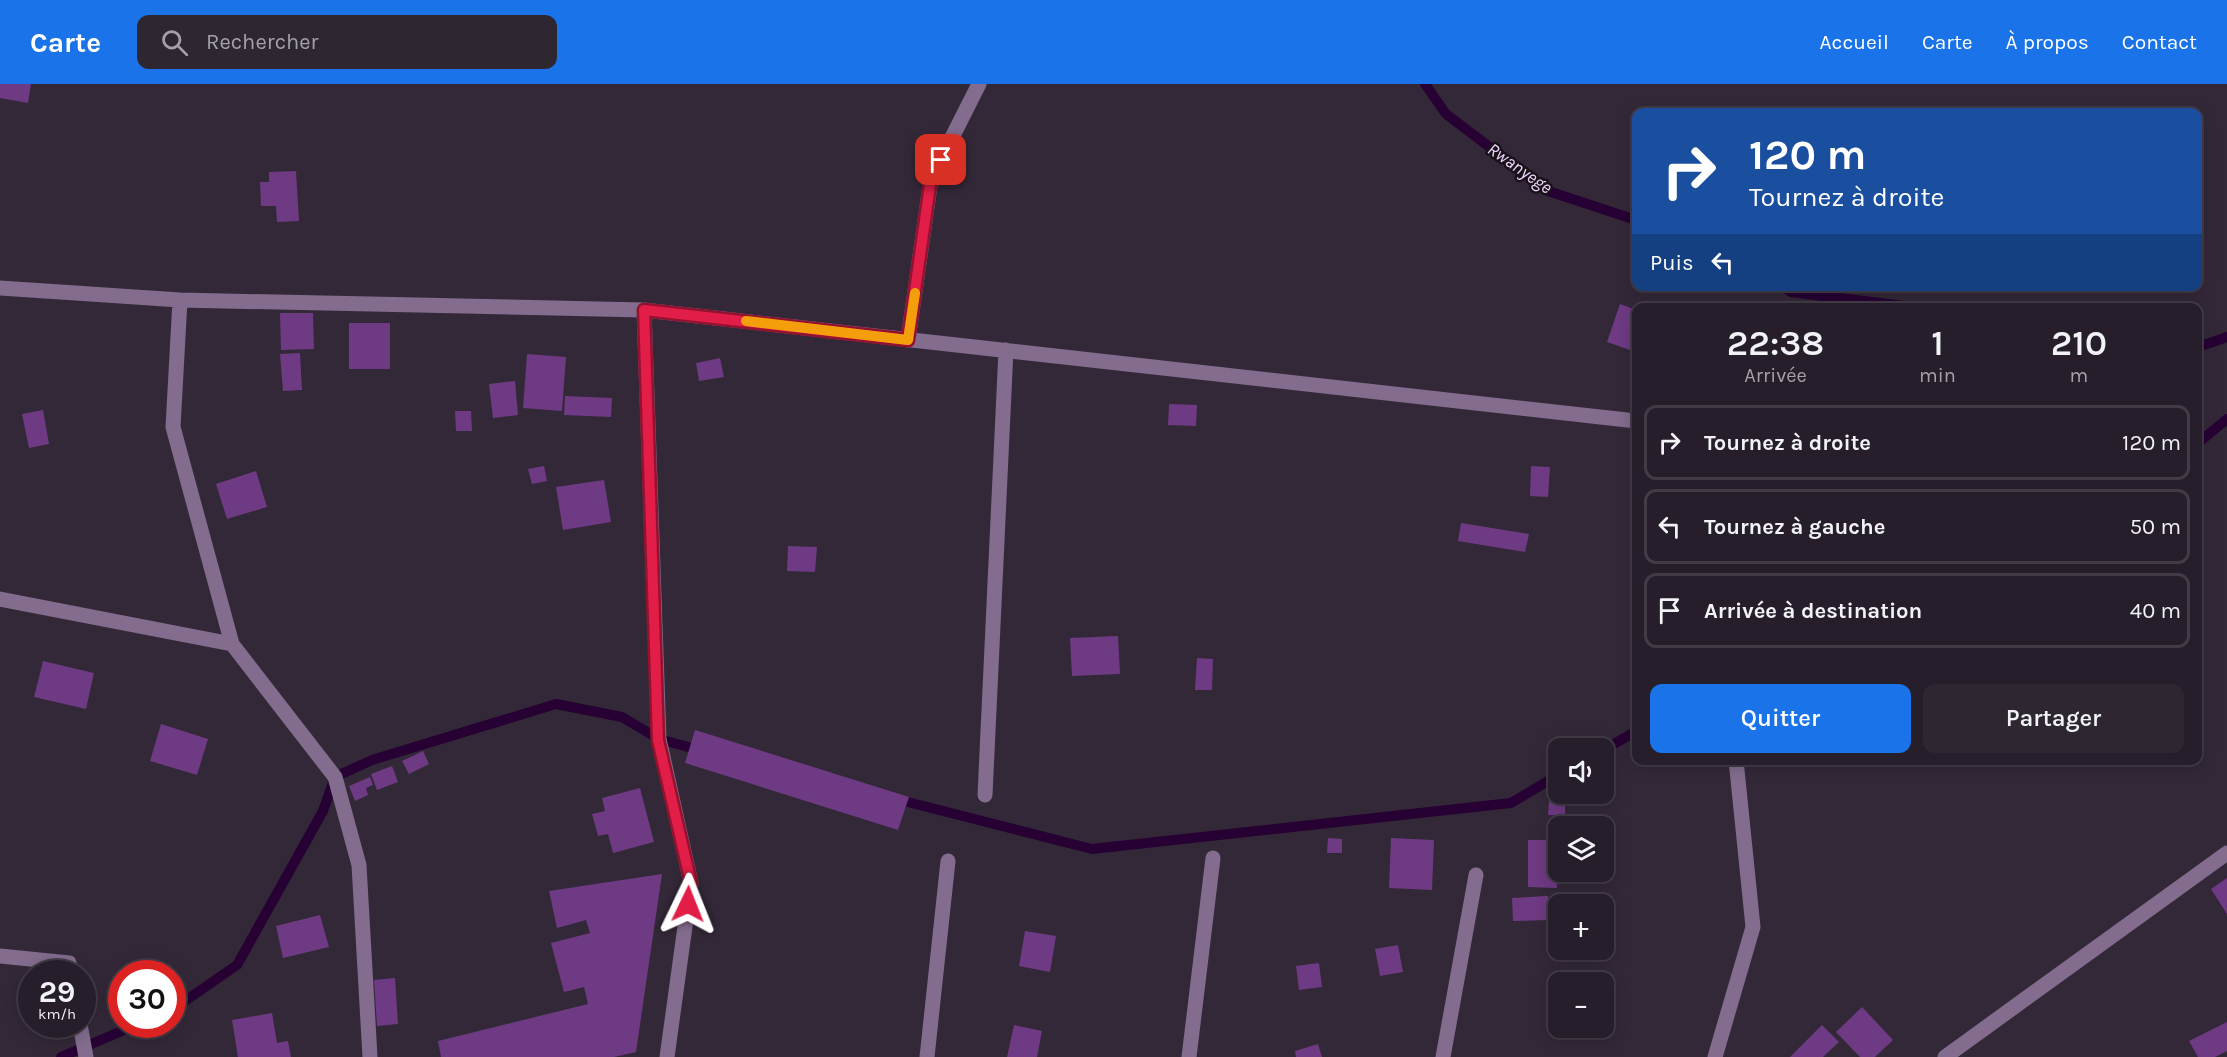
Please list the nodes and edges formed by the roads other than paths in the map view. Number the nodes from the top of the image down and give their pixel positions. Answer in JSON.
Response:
{"nodes":[{"id":1,"x":979,"y":84,"type":"edge"},
{"id":2,"x":0,"y":288,"type":"edge"},
{"id":3,"x":180,"y":300,"type":"junction"},
{"id":4,"x":644,"y":310,"type":"junction"},
{"id":5,"x":908,"y":340,"type":"junction"},
{"id":6,"x":1006,"y":350,"type":"junction"},
{"id":7,"x":1632,"y":421,"type":"edge"},
{"id":8,"x":0,"y":599,"type":"edge"},
{"id":9,"x":232,"y":644,"type":"junction"},
{"id":10,"x":1737,"y":765,"type":"edge"},
{"id":11,"x":985,"y":795,"type":"dead end"},
{"id":12,"x":2227,"y":853,"type":"edge"},
{"id":13,"x":1213,"y":858,"type":"dead end"},
{"id":14,"x":948,"y":861,"type":"dead end"},
{"id":15,"x":1476,"y":875,"type":"dead end"},
{"id":16,"x":0,"y":956,"type":"edge"},
{"id":17,"x":39,"y":960,"type":"edge"},
{"id":18,"x":83,"y":1038,"type":"edge"},
{"id":19,"x":86,"y":1057,"type":"edge"},
{"id":20,"x":370,"y":1057,"type":"edge"},
{"id":21,"x":667,"y":1057,"type":"edge"},
{"id":22,"x":927,"y":1057,"type":"edge"},
{"id":23,"x":1189,"y":1057,"type":"edge"},
{"id":24,"x":1443,"y":1057,"type":"edge"},
{"id":25,"x":1715,"y":1057,"type":"edge"},
{"id":26,"x":1945,"y":1057,"type":"edge"}],
"edges":[{"from":1,"to":5,"type":"street"},
{"from":2,"to":3,"type":"street"},
{"from":3,"to":4,"type":"street"},
{"from":3,"to":9,"type":"street"},
{"from":4,"to":5,"type":"street"},
{"from":4,"to":21,"type":"street"},
{"from":5,"to":6,"type":"street"},
{"from":6,"to":7,"type":"street"},
{"from":6,"to":11,"type":"street"},
{"from":8,"to":9,"type":"street"},
{"from":9,"to":20,"type":"street"},
{"from":10,"to":25,"type":"street"},
{"from":12,"to":26,"type":"street"},
{"from":13,"to":23,"type":"street"},
{"from":14,"to":22,"type":"street"},
{"from":15,"to":24,"type":"street"},
{"from":16,"to":17,"type":"street"},
{"from":18,"to":19,"type":"street"}]}
